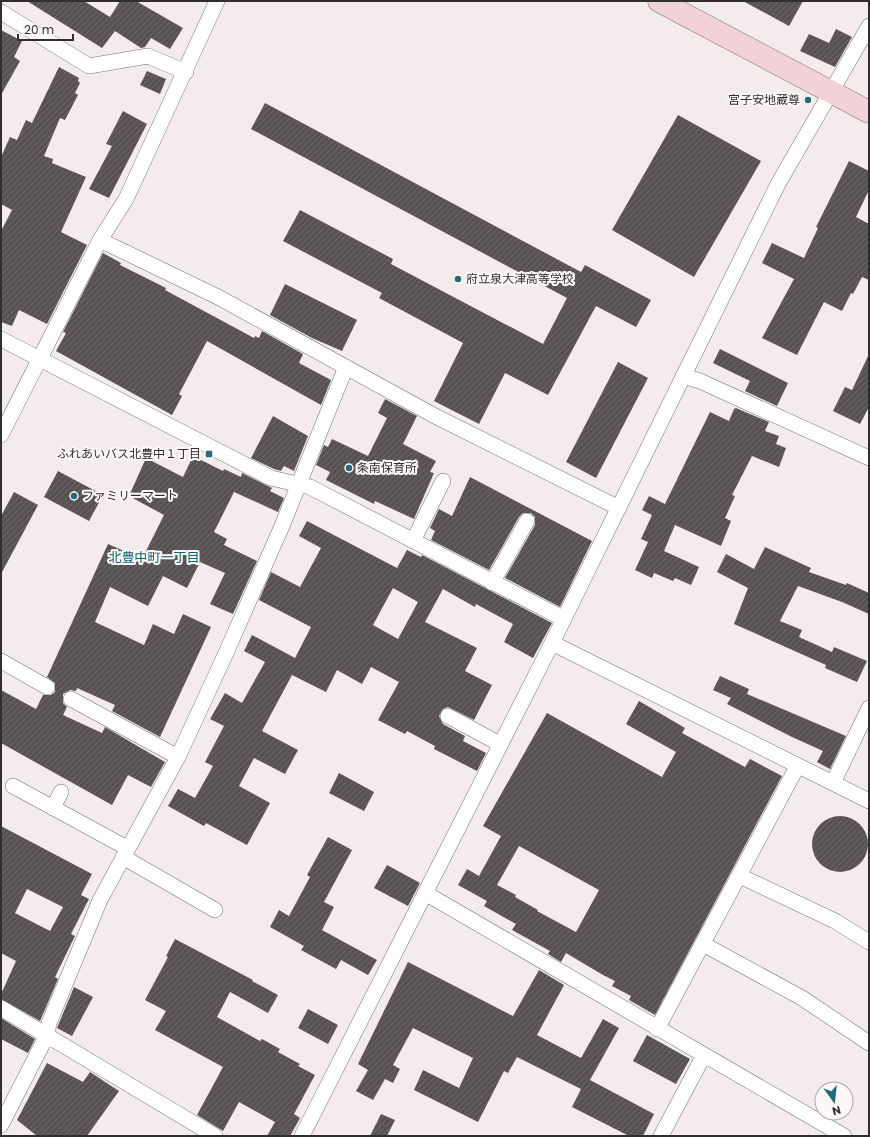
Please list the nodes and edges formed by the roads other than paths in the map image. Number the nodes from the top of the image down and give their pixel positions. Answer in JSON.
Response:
{"nodes":[{"id":1,"x":216,"y":1,"type":"edge"},
{"id":2,"x":659,"y":1,"type":"edge"},
{"id":3,"x":1,"y":12,"type":"edge"},
{"id":4,"x":869,"y":26,"type":"edge"},
{"id":5,"x":186,"y":72,"type":"junction"},
{"id":6,"x":831,"y":92,"type":"junction"},
{"id":7,"x":869,"y":112,"type":"edge"},
{"id":8,"x":100,"y":240,"type":"junction"},
{"id":9,"x":1,"y":339,"type":"edge"},
{"id":10,"x":38,"y":360,"type":"junction"},
{"id":11,"x":346,"y":367,"type":"junction"},
{"id":12,"x":684,"y":376,"type":"junction"},
{"id":13,"x":1,"y":435,"type":"edge"},
{"id":14,"x":869,"y":458,"type":"edge"},
{"id":15,"x":443,"y":481,"type":"dead end"},
{"id":16,"x":299,"y":483,"type":"junction"},
{"id":17,"x":619,"y":508,"type":"junction"},
{"id":18,"x":527,"y":521,"type":"dead end"},
{"id":19,"x":413,"y":541,"type":"junction"},
{"id":20,"x":492,"y":583,"type":"junction"},
{"id":21,"x":564,"y":619,"type":"junction"},
{"id":22,"x":552,"y":643,"type":"junction"},
{"id":23,"x":1,"y":661,"type":"edge"},
{"id":24,"x":47,"y":687,"type":"dead end"},
{"id":25,"x":71,"y":699,"type":"dead end"},
{"id":26,"x":869,"y":708,"type":"edge"},
{"id":27,"x":448,"y":716,"type":"dead end"},
{"id":28,"x":500,"y":744,"type":"junction"},
{"id":29,"x":178,"y":757,"type":"junction"},
{"id":30,"x":797,"y":767,"type":"junction"},
{"id":31,"x":833,"y":783,"type":"junction"},
{"id":32,"x":13,"y":786,"type":"dead end"},
{"id":33,"x":61,"y":792,"type":"dead end"},
{"id":34,"x":869,"y":801,"type":"edge"},
{"id":35,"x":53,"y":808,"type":"junction"},
{"id":36,"x":125,"y":852,"type":"junction"},
{"id":37,"x":740,"y":876,"type":"junction"},
{"id":38,"x":425,"y":894,"type":"junction"},
{"id":39,"x":215,"y":910,"type":"dead end"},
{"id":40,"x":869,"y":942,"type":"edge"},
{"id":41,"x":703,"y":944,"type":"junction"},
{"id":42,"x":1,"y":1008,"type":"edge"},
{"id":43,"x":657,"y":1029,"type":"junction"},
{"id":44,"x":47,"y":1035,"type":"junction"},
{"id":45,"x":869,"y":1043,"type":"edge"},
{"id":46,"x":704,"y":1055,"type":"junction"},
{"id":47,"x":1,"y":1125,"type":"edge"},
{"id":48,"x":215,"y":1136,"type":"edge"},
{"id":49,"x":302,"y":1136,"type":"edge"},
{"id":50,"x":661,"y":1136,"type":"edge"},
{"id":51,"x":844,"y":1136,"type":"edge"}],
"edges":[{"from":1,"to":5,"type":"street"},
{"from":2,"to":6,"type":"street"},
{"from":3,"to":5,"type":"street"},
{"from":4,"to":6,"type":"street"},
{"from":5,"to":8,"type":"street"},
{"from":6,"to":7,"type":"street"},
{"from":6,"to":12,"type":"street"},
{"from":8,"to":10,"type":"street"},
{"from":8,"to":11,"type":"street"},
{"from":9,"to":10,"type":"street"},
{"from":10,"to":13,"type":"street"},
{"from":10,"to":16,"type":"street"},
{"from":11,"to":16,"type":"street"},
{"from":11,"to":17,"type":"street"},
{"from":12,"to":14,"type":"street"},
{"from":12,"to":17,"type":"street"},
{"from":15,"to":19,"type":"street"},
{"from":16,"to":19,"type":"street"},
{"from":16,"to":29,"type":"street"},
{"from":17,"to":21,"type":"street"},
{"from":18,"to":20,"type":"street"},
{"from":19,"to":20,"type":"street"},
{"from":20,"to":21,"type":"street"},
{"from":21,"to":22,"type":"street"},
{"from":22,"to":28,"type":"street"},
{"from":22,"to":30,"type":"street"},
{"from":23,"to":24,"type":"street"},
{"from":25,"to":29,"type":"street"},
{"from":26,"to":31,"type":"street"},
{"from":27,"to":28,"type":"street"},
{"from":28,"to":38,"type":"street"},
{"from":29,"to":36,"type":"street"},
{"from":30,"to":31,"type":"street"},
{"from":30,"to":37,"type":"street"},
{"from":31,"to":34,"type":"street"},
{"from":32,"to":35,"type":"street"},
{"from":33,"to":35,"type":"street"},
{"from":35,"to":36,"type":"street"},
{"from":36,"to":39,"type":"street"},
{"from":36,"to":44,"type":"street"},
{"from":37,"to":40,"type":"street"},
{"from":37,"to":41,"type":"street"},
{"from":38,"to":43,"type":"street"},
{"from":38,"to":49,"type":"street"},
{"from":41,"to":43,"type":"street"},
{"from":41,"to":45,"type":"street"},
{"from":42,"to":44,"type":"street"},
{"from":43,"to":46,"type":"street"},
{"from":44,"to":47,"type":"street"},
{"from":44,"to":48,"type":"street"},
{"from":46,"to":50,"type":"street"},
{"from":46,"to":51,"type":"street"}]}
